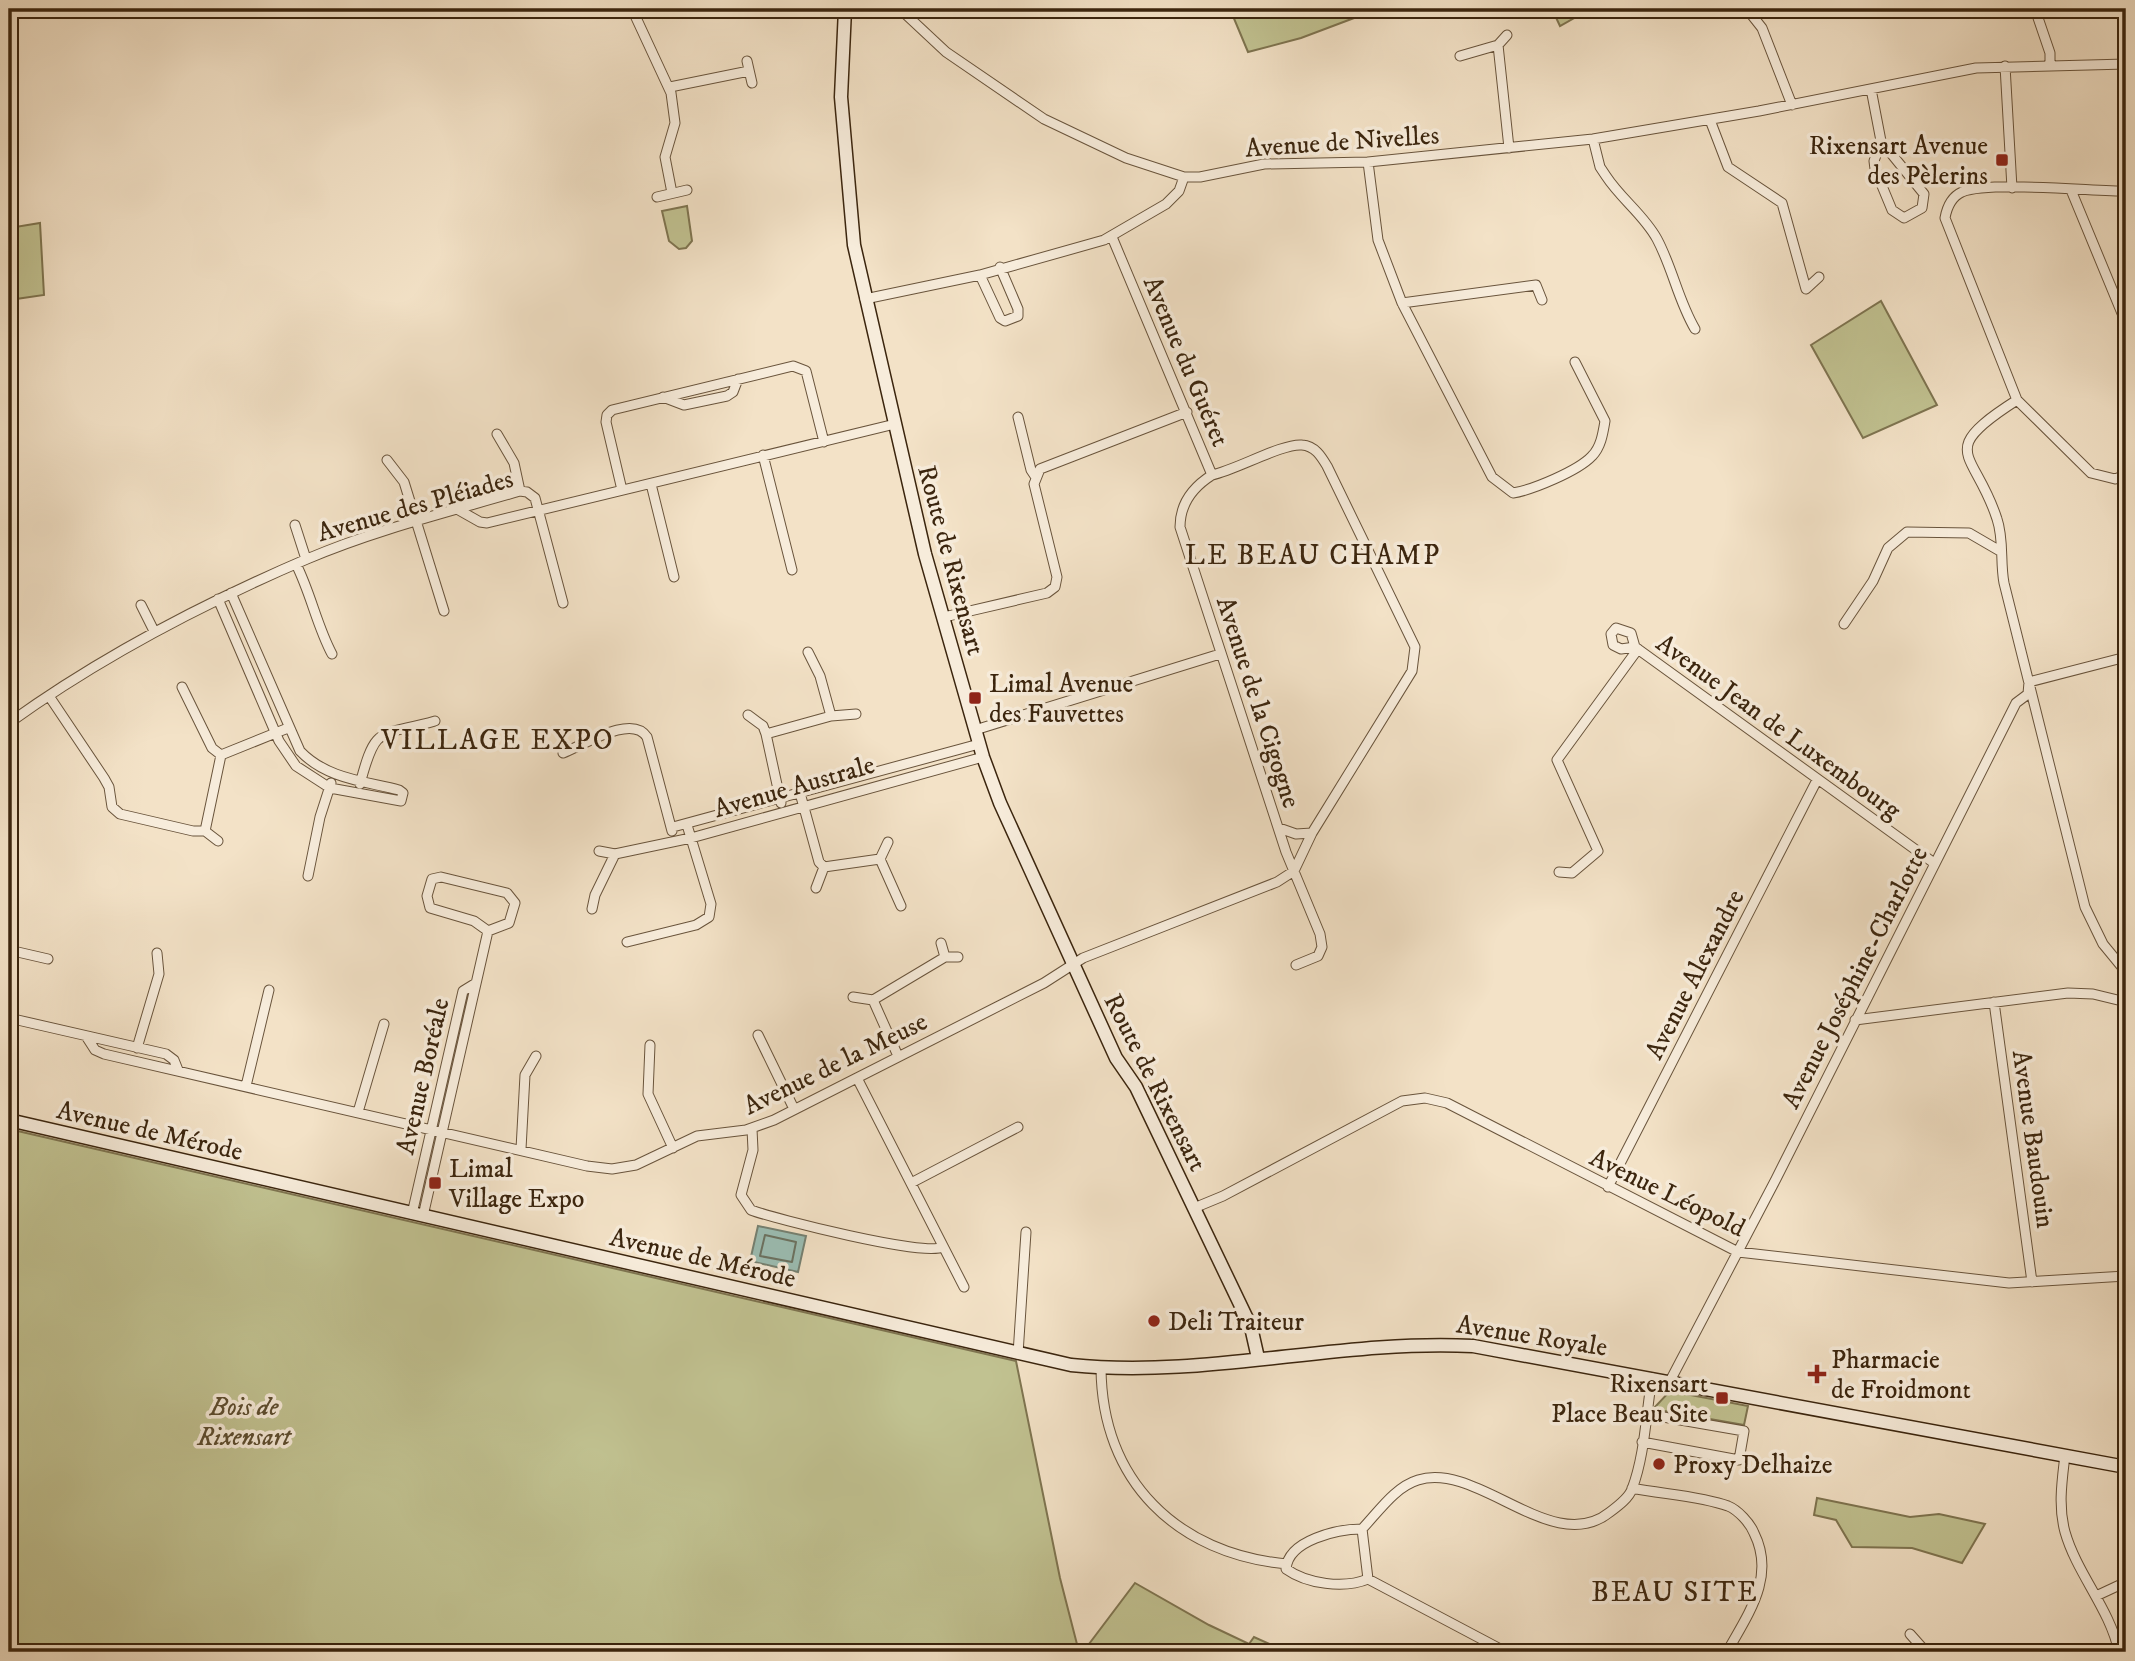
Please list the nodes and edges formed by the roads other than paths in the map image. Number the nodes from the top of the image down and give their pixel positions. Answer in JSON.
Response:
{"nodes":[{"id":1,"x":632,"y":9,"type":"edge"},
{"id":2,"x":845,"y":9,"type":"edge"},
{"id":3,"x":900,"y":9,"type":"edge"},
{"id":4,"x":1747,"y":9,"type":"edge"},
{"id":5,"x":2035,"y":9,"type":"edge"},
{"id":6,"x":1507,"y":35,"type":"dead end"},
{"id":7,"x":1498,"y":44,"type":"junction"},
{"id":8,"x":1460,"y":56,"type":"dead end"},
{"id":9,"x":2126,"y":64,"type":"edge"},
{"id":10,"x":2050,"y":65,"type":"junction"},
{"id":11,"x":2005,"y":66,"type":"junction"},
{"id":12,"x":752,"y":83,"type":"dead end"},
{"id":13,"x":670,"y":87,"type":"junction"},
{"id":14,"x":1871,"y":89,"type":"junction"},
{"id":15,"x":1792,"y":105,"type":"junction"},
{"id":16,"x":1710,"y":120,"type":"junction"},
{"id":17,"x":1593,"y":139,"type":"junction"},
{"id":18,"x":1881,"y":141,"type":"junction"},
{"id":19,"x":1509,"y":148,"type":"junction"},
{"id":20,"x":1368,"y":162,"type":"junction"},
{"id":21,"x":1184,"y":177,"type":"junction"},
{"id":22,"x":2012,"y":188,"type":"junction"},
{"id":23,"x":687,"y":190,"type":"dead end"},
{"id":24,"x":2071,"y":190,"type":"junction"},
{"id":25,"x":2126,"y":191,"type":"edge"},
{"id":26,"x":672,"y":193,"type":"junction"},
{"id":27,"x":657,"y":197,"type":"dead end"},
{"id":28,"x":1112,"y":237,"type":"junction"},
{"id":29,"x":1000,"y":267,"type":"junction"},
{"id":30,"x":980,"y":275,"type":"junction"},
{"id":31,"x":1819,"y":277,"type":"dead end"},
{"id":32,"x":865,"y":299,"type":"junction"},
{"id":33,"x":1542,"y":300,"type":"dead end"},
{"id":34,"x":1402,"y":303,"type":"junction"},
{"id":35,"x":2126,"y":323,"type":"edge"},
{"id":36,"x":1695,"y":329,"type":"dead end"},
{"id":37,"x":1575,"y":362,"type":"dead end"},
{"id":38,"x":2017,"y":400,"type":"junction"},
{"id":39,"x":1187,"y":412,"type":"junction"},
{"id":40,"x":1018,"y":417,"type":"dead end"},
{"id":41,"x":895,"y":425,"type":"junction"},
{"id":42,"x":497,"y":434,"type":"dead end"},
{"id":43,"x":824,"y":442,"type":"junction"},
{"id":44,"x":763,"y":455,"type":"junction"},
{"id":45,"x":387,"y":460,"type":"dead end"},
{"id":46,"x":1212,"y":475,"type":"junction"},
{"id":47,"x":2126,"y":475,"type":"edge"},
{"id":48,"x":1035,"y":476,"type":"junction"},
{"id":49,"x":651,"y":484,"type":"junction"},
{"id":50,"x":622,"y":490,"type":"junction"},
{"id":51,"x":520,"y":491,"type":"junction"},
{"id":52,"x":457,"y":509,"type":"junction"},
{"id":53,"x":537,"y":512,"type":"junction"},
{"id":54,"x":415,"y":521,"type":"junction"},
{"id":55,"x":295,"y":525,"type":"dead end"},
{"id":56,"x":2000,"y":551,"type":"junction"},
{"id":57,"x":306,"y":559,"type":"junction"},
{"id":58,"x":296,"y":564,"type":"junction"},
{"id":59,"x":792,"y":570,"type":"dead end"},
{"id":60,"x":674,"y":577,"type":"dead end"},
{"id":61,"x":231,"y":593,"type":"junction"},
{"id":62,"x":218,"y":599,"type":"junction"},
{"id":63,"x":563,"y":603,"type":"dead end"},
{"id":64,"x":141,"y":605,"type":"dead end"},
{"id":65,"x":444,"y":611,"type":"dead end"},
{"id":66,"x":944,"y":617,"type":"junction"},
{"id":67,"x":1844,"y":624,"type":"dead end"},
{"id":68,"x":154,"y":631,"type":"junction"},
{"id":69,"x":808,"y":652,"type":"dead end"},
{"id":70,"x":332,"y":654,"type":"dead end"},
{"id":71,"x":1220,"y":654,"type":"junction"},
{"id":72,"x":2126,"y":657,"type":"edge"},
{"id":73,"x":2029,"y":682,"type":"junction"},
{"id":74,"x":182,"y":687,"type":"dead end"},
{"id":75,"x":49,"y":696,"type":"junction"},
{"id":76,"x":856,"y":714,"type":"dead end"},
{"id":77,"x":748,"y":715,"type":"dead end"},
{"id":78,"x":831,"y":716,"type":"junction"},
{"id":79,"x":435,"y":721,"type":"dead end"},
{"id":80,"x":9,"y":723,"type":"edge"},
{"id":81,"x":288,"y":728,"type":"junction"},
{"id":82,"x":975,"y":730,"type":"junction"},
{"id":83,"x":276,"y":733,"type":"junction"},
{"id":84,"x":766,"y":734,"type":"junction"},
{"id":85,"x":979,"y":744,"type":"junction"},
{"id":86,"x":563,"y":753,"type":"dead end"},
{"id":87,"x":221,"y":755,"type":"junction"},
{"id":88,"x":983,"y":757,"type":"junction"},
{"id":89,"x":334,"y":775,"type":"junction"},
{"id":90,"x":1817,"y":780,"type":"junction"},
{"id":91,"x":361,"y":781,"type":"junction"},
{"id":92,"x":330,"y":788,"type":"junction"},
{"id":93,"x":358,"y":793,"type":"junction"},
{"id":94,"x":800,"y":793,"type":"junction"},
{"id":95,"x":780,"y":799,"type":"junction"},
{"id":96,"x":803,"y":806,"type":"junction"},
{"id":97,"x":783,"y":811,"type":"junction"},
{"id":98,"x":687,"y":825,"type":"junction"},
{"id":99,"x":673,"y":827,"type":"junction"},
{"id":100,"x":1279,"y":828,"type":"junction"},
{"id":101,"x":205,"y":831,"type":"junction"},
{"id":102,"x":1312,"y":833,"type":"junction"},
{"id":103,"x":691,"y":838,"type":"junction"},
{"id":104,"x":218,"y":841,"type":"dead end"},
{"id":105,"x":670,"y":842,"type":"junction"},
{"id":106,"x":888,"y":842,"type":"dead end"},
{"id":107,"x":599,"y":851,"type":"dead end"},
{"id":108,"x":615,"y":854,"type":"junction"},
{"id":109,"x":880,"y":859,"type":"junction"},
{"id":110,"x":1934,"y":863,"type":"junction"},
{"id":111,"x":824,"y":867,"type":"junction"},
{"id":112,"x":1294,"y":871,"type":"junction"},
{"id":113,"x":1559,"y":872,"type":"dead end"},
{"id":114,"x":308,"y":876,"type":"dead end"},
{"id":115,"x":816,"y":888,"type":"dead end"},
{"id":116,"x":901,"y":906,"type":"dead end"},
{"id":117,"x":592,"y":909,"type":"dead end"},
{"id":118,"x":488,"y":931,"type":"junction"},
{"id":119,"x":627,"y":942,"type":"dead end"},
{"id":120,"x":941,"y":943,"type":"dead end"},
{"id":121,"x":9,"y":950,"type":"edge"},
{"id":122,"x":157,"y":953,"type":"dead end"},
{"id":123,"x":945,"y":957,"type":"junction"},
{"id":124,"x":958,"y":957,"type":"dead end"},
{"id":125,"x":48,"y":959,"type":"dead end"},
{"id":126,"x":1296,"y":965,"type":"dead end"},
{"id":127,"x":1074,"y":967,"type":"junction"},
{"id":128,"x":2126,"y":972,"type":"edge"},
{"id":129,"x":476,"y":983,"type":"junction"},
{"id":130,"x":269,"y":990,"type":"dead end"},
{"id":131,"x":853,"y":997,"type":"dead end"},
{"id":132,"x":873,"y":1000,"type":"junction"},
{"id":133,"x":1994,"y":1002,"type":"junction"},
{"id":134,"x":2126,"y":1002,"type":"edge"},
{"id":135,"x":9,"y":1018,"type":"edge"},
{"id":136,"x":1855,"y":1020,"type":"junction"},
{"id":137,"x":384,"y":1024,"type":"dead end"},
{"id":138,"x":758,"y":1035,"type":"dead end"},
{"id":139,"x":86,"y":1036,"type":"junction"},
{"id":140,"x":650,"y":1045,"type":"dead end"},
{"id":141,"x":137,"y":1048,"type":"junction"},
{"id":142,"x":536,"y":1056,"type":"dead end"},
{"id":143,"x":898,"y":1056,"type":"junction"},
{"id":144,"x":178,"y":1070,"type":"junction"},
{"id":145,"x":857,"y":1078,"type":"junction"},
{"id":146,"x":246,"y":1086,"type":"junction"},
{"id":147,"x":794,"y":1109,"type":"junction"},
{"id":148,"x":358,"y":1112,"type":"junction"},
{"id":149,"x":9,"y":1120,"type":"edge"},
{"id":150,"x":1018,"y":1127,"type":"dead end"},
{"id":151,"x":431,"y":1129,"type":"junction"},
{"id":152,"x":752,"y":1129,"type":"junction"},
{"id":153,"x":442,"y":1132,"type":"junction"},
{"id":154,"x":673,"y":1148,"type":"junction"},
{"id":155,"x":521,"y":1149,"type":"junction"},
{"id":156,"x":911,"y":1183,"type":"junction"},
{"id":157,"x":1608,"y":1187,"type":"junction"},
{"id":158,"x":1194,"y":1208,"type":"junction"},
{"id":159,"x":417,"y":1215,"type":"junction"},
{"id":160,"x":1026,"y":1232,"type":"dead end"},
{"id":161,"x":942,"y":1247,"type":"junction"},
{"id":162,"x":1738,"y":1252,"type":"junction"},
{"id":163,"x":2126,"y":1276,"type":"edge"},
{"id":164,"x":2032,"y":1282,"type":"junction"},
{"id":165,"x":964,"y":1287,"type":"dead end"},
{"id":166,"x":1018,"y":1354,"type":"junction"},
{"id":167,"x":1258,"y":1358,"type":"junction"},
{"id":168,"x":1101,"y":1368,"type":"junction"},
{"id":169,"x":1652,"y":1378,"type":"junction"},
{"id":170,"x":1670,"y":1381,"type":"junction"},
{"id":171,"x":1646,"y":1414,"type":"junction"},
{"id":172,"x":1642,"y":1442,"type":"junction"},
{"id":173,"x":2066,"y":1455,"type":"junction"},
{"id":174,"x":2126,"y":1467,"type":"edge"},
{"id":175,"x":1632,"y":1488,"type":"junction"},
{"id":176,"x":1363,"y":1529,"type":"junction"},
{"id":177,"x":1287,"y":1564,"type":"junction"},
{"id":178,"x":1368,"y":1579,"type":"junction"},
{"id":179,"x":2126,"y":1581,"type":"edge"},
{"id":180,"x":2096,"y":1596,"type":"junction"},
{"id":181,"x":1910,"y":1634,"type":"dead end"},
{"id":182,"x":1506,"y":1652,"type":"edge"},
{"id":183,"x":1727,"y":1652,"type":"edge"},
{"id":184,"x":1926,"y":1652,"type":"edge"},
{"id":185,"x":2119,"y":1652,"type":"edge"}],
"edges":[{"from":1,"to":13,"type":"street"},
{"from":2,"to":32,"type":"street","name":"Route de Rixensart"},
{"from":3,"to":21,"type":"street","name":"Avenue de Nivelles"},
{"from":4,"to":15,"type":"street"},
{"from":5,"to":10,"type":"street"},
{"from":6,"to":7,"type":"street"},
{"from":7,"to":8,"type":"street"},
{"from":7,"to":19,"type":"street"},
{"from":9,"to":10,"type":"street","name":"Avenue de Nivelles"},
{"from":10,"to":11,"type":"street","name":"Avenue de Nivelles"},
{"from":11,"to":14,"type":"street","name":"Avenue de Nivelles"},
{"from":11,"to":22,"type":"street"},
{"from":12,"to":13,"type":"street"},
{"from":13,"to":26,"type":"street"},
{"from":14,"to":15,"type":"street","name":"Avenue de Nivelles"},
{"from":14,"to":18,"type":"street"},
{"from":15,"to":16,"type":"street","name":"Avenue de Nivelles"},
{"from":16,"to":17,"type":"street","name":"Avenue de Nivelles"},
{"from":16,"to":31,"type":"street"},
{"from":17,"to":19,"type":"street","name":"Avenue de Nivelles"},
{"from":17,"to":36,"type":"street"},
{"from":18,"to":18,"type":"street"},
{"from":19,"to":20,"type":"street","name":"Avenue de Nivelles"},
{"from":20,"to":21,"type":"street","name":"Avenue de Nivelles"},
{"from":20,"to":34,"type":"street"},
{"from":21,"to":28,"type":"street"},
{"from":22,"to":24,"type":"street"},
{"from":22,"to":38,"type":"street"},
{"from":23,"to":26,"type":"street"},
{"from":24,"to":25,"type":"street"},
{"from":24,"to":35,"type":"street"},
{"from":26,"to":27,"type":"street"},
{"from":28,"to":29,"type":"street"},
{"from":28,"to":39,"type":"street","name":"Avenue du Guéret"},
{"from":29,"to":30,"type":"street"},
{"from":29,"to":30,"type":"street"},
{"from":30,"to":32,"type":"street"},
{"from":32,"to":41,"type":"street","name":"Route de Rixensart"},
{"from":33,"to":34,"type":"street"},
{"from":34,"to":37,"type":"street"},
{"from":38,"to":47,"type":"street"},
{"from":38,"to":56,"type":"street"},
{"from":39,"to":46,"type":"street","name":"Avenue du Guéret"},
{"from":39,"to":48,"type":"street"},
{"from":40,"to":48,"type":"street"},
{"from":41,"to":43,"type":"street","name":"Avenue des Pléiades"},
{"from":41,"to":66,"type":"street","name":"Route de Rixensart"},
{"from":42,"to":51,"type":"street"},
{"from":43,"to":44,"type":"street","name":"Avenue des Pléiades"},
{"from":43,"to":50,"type":"street"},
{"from":44,"to":49,"type":"street","name":"Avenue des Pléiades"},
{"from":44,"to":59,"type":"street"},
{"from":45,"to":54,"type":"street"},
{"from":46,"to":71,"type":"street","name":"Avenue de la Cigogne"},
{"from":46,"to":102,"type":"street","name":"Avenue du Guéret"},
{"from":48,"to":66,"type":"street"},
{"from":49,"to":50,"type":"street","name":"Avenue des Pléiades"},
{"from":49,"to":60,"type":"street"},
{"from":50,"to":53,"type":"street","name":"Avenue des Pléiades"},
{"from":51,"to":52,"type":"street","name":"Avenue des Pléiades"},
{"from":51,"to":53,"type":"street","name":"Avenue des Pléiades"},
{"from":52,"to":53,"type":"street"},
{"from":52,"to":54,"type":"street","name":"Avenue des Pléiades"},
{"from":53,"to":63,"type":"street"},
{"from":54,"to":57,"type":"street","name":"Avenue des Pléiades"},
{"from":54,"to":65,"type":"street"},
{"from":55,"to":57,"type":"street"},
{"from":56,"to":67,"type":"street"},
{"from":56,"to":73,"type":"street"},
{"from":57,"to":58,"type":"street","name":"Avenue des Pléiades"},
{"from":58,"to":61,"type":"street","name":"Avenue des Pléiades"},
{"from":58,"to":70,"type":"street"},
{"from":61,"to":62,"type":"street","name":"Avenue des Pléiades"},
{"from":61,"to":81,"type":"street"},
{"from":62,"to":68,"type":"street","name":"Avenue des Pléiades"},
{"from":62,"to":83,"type":"street"},
{"from":64,"to":68,"type":"street"},
{"from":66,"to":82,"type":"street","name":"Route de Rixensart"},
{"from":68,"to":75,"type":"street","name":"Avenue des Pléiades"},
{"from":69,"to":78,"type":"street"},
{"from":71,"to":82,"type":"street"},
{"from":71,"to":100,"type":"street","name":"Avenue de la Cigogne"},
{"from":72,"to":73,"type":"street"},
{"from":73,"to":110,"type":"street","name":"Avenue Joséphine-Charlotte"},
{"from":73,"to":128,"type":"street"},
{"from":74,"to":87,"type":"street"},
{"from":75,"to":80,"type":"street","name":"Avenue des Pléiades"},
{"from":75,"to":101,"type":"street"},
{"from":76,"to":78,"type":"street"},
{"from":77,"to":84,"type":"street"},
{"from":78,"to":84,"type":"street"},
{"from":79,"to":91,"type":"street"},
{"from":81,"to":83,"type":"street"},
{"from":81,"to":89,"type":"street"},
{"from":82,"to":85,"type":"street","name":"Route de Rixensart"},
{"from":83,"to":87,"type":"street"},
{"from":83,"to":92,"type":"street"},
{"from":84,"to":95,"type":"street"},
{"from":85,"to":88,"type":"street","name":"Route de Rixensart"},
{"from":85,"to":94,"type":"street","name":"Avenue Australe"},
{"from":86,"to":99,"type":"street"},
{"from":87,"to":101,"type":"street"},
{"from":88,"to":96,"type":"street","name":"Avenue Australe"},
{"from":88,"to":127,"type":"street","name":"Route de Rixensart"},
{"from":89,"to":91,"type":"street"},
{"from":89,"to":92,"type":"street"},
{"from":90,"to":110,"type":"street","name":"Avenue Jean de Luxembourg"},
{"from":90,"to":113,"type":"street","name":"Avenue Jean de Luxembourg"},
{"from":90,"to":157,"type":"street","name":"Avenue Alexandre"},
{"from":91,"to":93,"type":"street"},
{"from":91,"to":93,"type":"street"},
{"from":92,"to":93,"type":"street"},
{"from":92,"to":114,"type":"street"},
{"from":94,"to":95,"type":"street","name":"Avenue Australe"},
{"from":94,"to":96,"type":"street"},
{"from":95,"to":97,"type":"street"},
{"from":95,"to":98,"type":"street","name":"Avenue Australe"},
{"from":96,"to":97,"type":"street","name":"Avenue Australe"},
{"from":96,"to":111,"type":"street"},
{"from":97,"to":103,"type":"street","name":"Avenue Australe"},
{"from":98,"to":99,"type":"street","name":"Avenue Australe"},
{"from":98,"to":103,"type":"street"},
{"from":99,"to":105,"type":"street"},
{"from":100,"to":102,"type":"street"},
{"from":100,"to":112,"type":"street","name":"Avenue de la Cigogne"},
{"from":101,"to":104,"type":"street"},
{"from":102,"to":112,"type":"street","name":"Avenue du Guéret"},
{"from":103,"to":105,"type":"street","name":"Avenue Australe"},
{"from":103,"to":119,"type":"street"},
{"from":105,"to":108,"type":"street","name":"Avenue Australe"},
{"from":106,"to":109,"type":"street"},
{"from":107,"to":108,"type":"street","name":"Avenue Australe"},
{"from":108,"to":117,"type":"street"},
{"from":109,"to":111,"type":"street"},
{"from":109,"to":116,"type":"street"},
{"from":110,"to":136,"type":"street","name":"Avenue Joséphine-Charlotte"},
{"from":111,"to":115,"type":"street"},
{"from":112,"to":126,"type":"street","name":"Avenue de la Cigogne"},
{"from":112,"to":127,"type":"street"},
{"from":118,"to":118,"type":"street"},
{"from":118,"to":129,"type":"street"},
{"from":120,"to":123,"type":"street"},
{"from":121,"to":125,"type":"street"},
{"from":122,"to":141,"type":"street"},
{"from":123,"to":124,"type":"street"},
{"from":123,"to":132,"type":"street"},
{"from":127,"to":143,"type":"street","name":"Avenue de la Meuse"},
{"from":127,"to":158,"type":"street","name":"Route de Rixensart"},
{"from":129,"to":151,"type":"street","name":"Avenue Boréale"},
{"from":129,"to":153,"type":"street","name":"Avenue Boréale"},
{"from":130,"to":146,"type":"street"},
{"from":131,"to":132,"type":"street"},
{"from":132,"to":143,"type":"street"},
{"from":133,"to":134,"type":"street"},
{"from":133,"to":136,"type":"street"},
{"from":133,"to":164,"type":"street","name":"Avenue Baudouin"},
{"from":135,"to":139,"type":"street"},
{"from":136,"to":162,"type":"street","name":"Avenue Joséphine-Charlotte"},
{"from":137,"to":148,"type":"street"},
{"from":138,"to":147,"type":"street"},
{"from":139,"to":141,"type":"street"},
{"from":139,"to":144,"type":"street","name":"Avenue de la Meuse"},
{"from":140,"to":154,"type":"street"},
{"from":141,"to":144,"type":"street"},
{"from":142,"to":155,"type":"street"},
{"from":143,"to":145,"type":"street","name":"Avenue de la Meuse"},
{"from":144,"to":146,"type":"street","name":"Avenue de la Meuse"},
{"from":145,"to":147,"type":"street","name":"Avenue de la Meuse"},
{"from":145,"to":156,"type":"street"},
{"from":146,"to":148,"type":"street","name":"Avenue de la Meuse"},
{"from":147,"to":152,"type":"street","name":"Avenue de la Meuse"},
{"from":148,"to":151,"type":"street","name":"Avenue de la Meuse"},
{"from":149,"to":159,"type":"street","name":"Avenue de Mérode"},
{"from":150,"to":156,"type":"street"},
{"from":151,"to":153,"type":"street","name":"Avenue de la Meuse"},
{"from":151,"to":159,"type":"street","name":"Avenue Boréale"},
{"from":152,"to":154,"type":"street","name":"Avenue de la Meuse"},
{"from":152,"to":161,"type":"street"},
{"from":153,"to":155,"type":"street","name":"Avenue de la Meuse"},
{"from":153,"to":159,"type":"street","name":"Avenue Boréale"},
{"from":154,"to":155,"type":"street","name":"Avenue de la Meuse"},
{"from":156,"to":161,"type":"street"},
{"from":157,"to":158,"type":"street","name":"Avenue Léopold"},
{"from":157,"to":162,"type":"street","name":"Avenue Léopold"},
{"from":158,"to":167,"type":"street","name":"Route de Rixensart"},
{"from":159,"to":166,"type":"street","name":"Avenue de Mérode"},
{"from":160,"to":166,"type":"street"},
{"from":161,"to":165,"type":"street"},
{"from":162,"to":164,"type":"street","name":"Avenue Léopold"},
{"from":162,"to":170,"type":"street","name":"Avenue Joséphine-Charlotte"},
{"from":163,"to":164,"type":"street","name":"Avenue Léopold"},
{"from":166,"to":168,"type":"street","name":"Avenue de Mérode"},
{"from":167,"to":168,"type":"street","name":"Avenue de Mérode"},
{"from":167,"to":169,"type":"street","name":"Avenue Royale"},
{"from":168,"to":177,"type":"street"},
{"from":169,"to":170,"type":"street","name":"Avenue Royale"},
{"from":169,"to":171,"type":"street"},
{"from":170,"to":173,"type":"street","name":"Avenue Royale"},
{"from":171,"to":172,"type":"street"},
{"from":171,"to":172,"type":"street"},
{"from":172,"to":175,"type":"street"},
{"from":173,"to":174,"type":"street","name":"Avenue Royale"},
{"from":173,"to":180,"type":"street"},
{"from":175,"to":176,"type":"street"},
{"from":175,"to":183,"type":"street"},
{"from":176,"to":177,"type":"street"},
{"from":176,"to":178,"type":"street"},
{"from":177,"to":178,"type":"street"},
{"from":178,"to":182,"type":"street"},
{"from":179,"to":180,"type":"street"},
{"from":180,"to":185,"type":"street"},
{"from":181,"to":184,"type":"street"}]}
